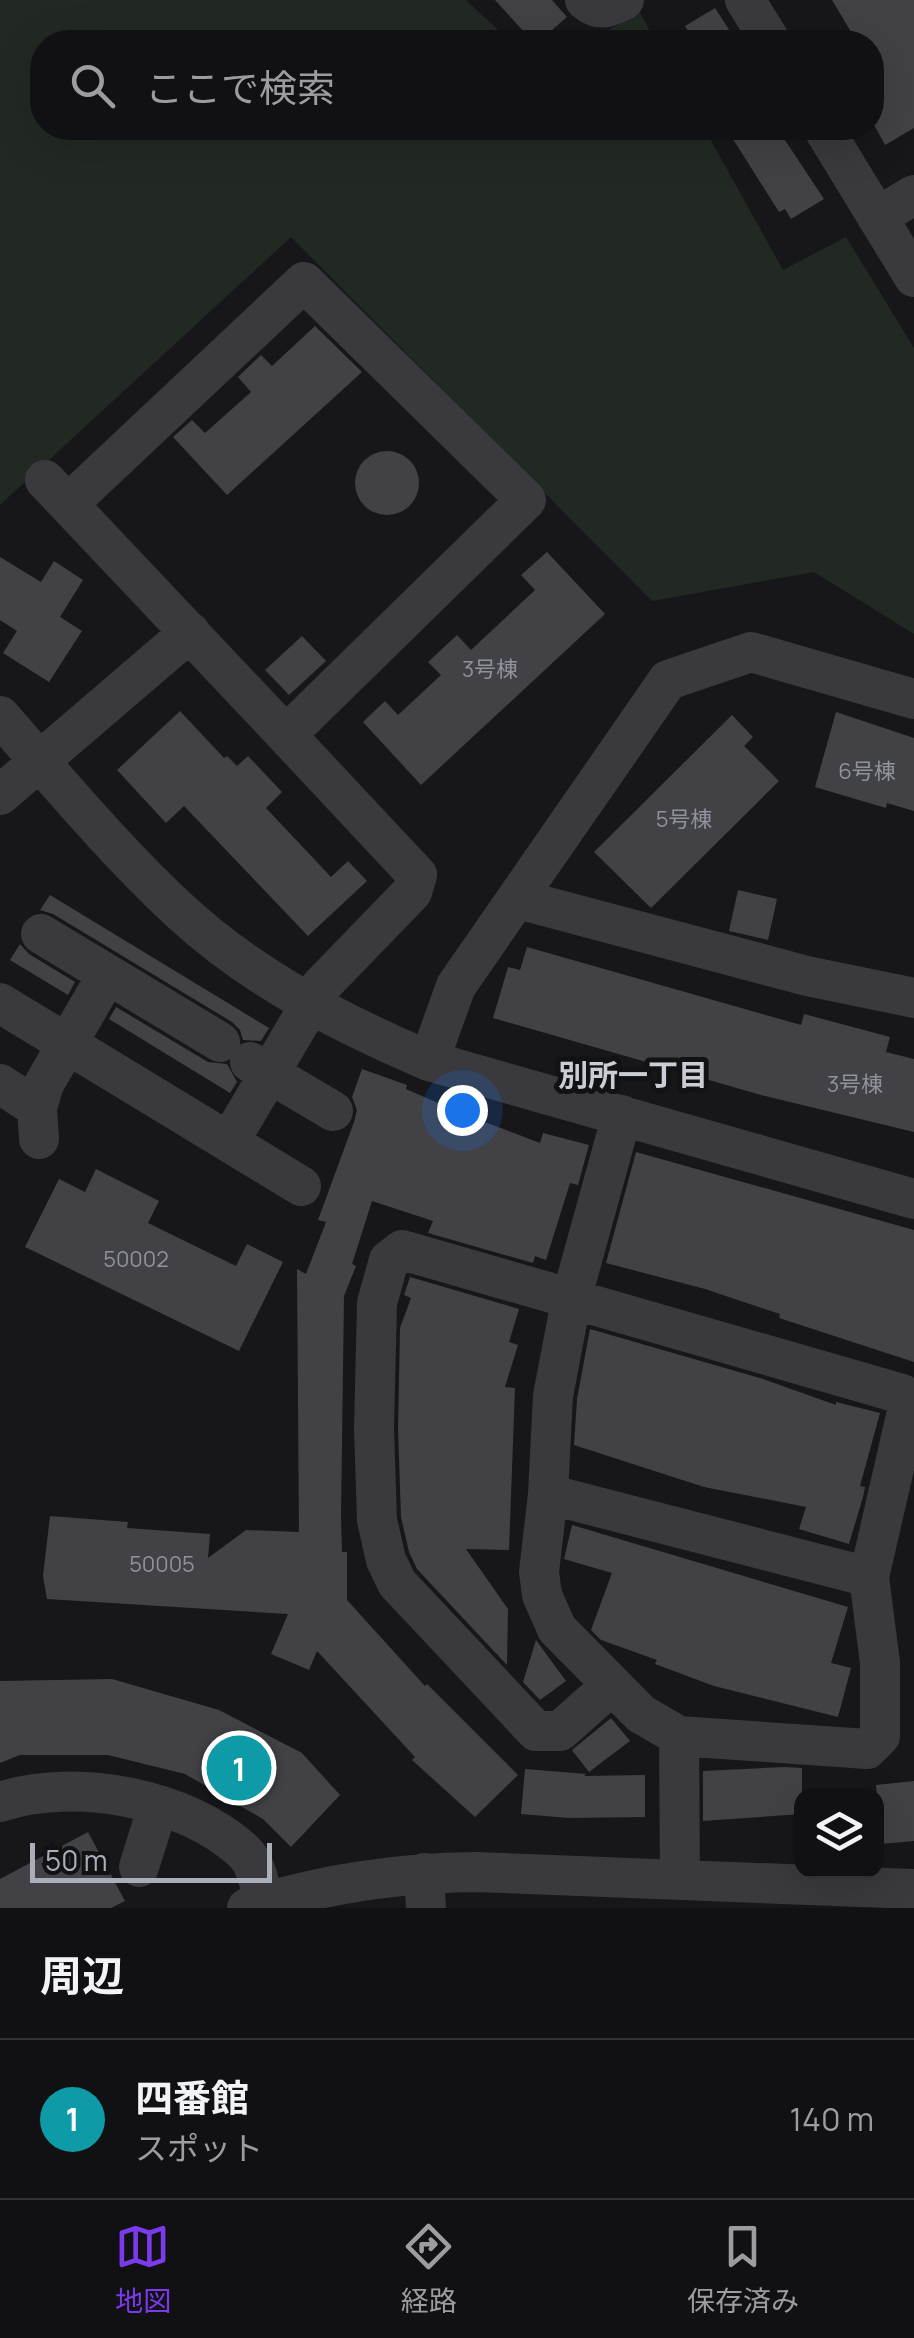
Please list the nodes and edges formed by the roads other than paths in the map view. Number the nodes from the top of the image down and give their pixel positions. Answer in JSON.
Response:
{"nodes":[{"id":1,"x":584,"y":0,"type":"edge"},
{"id":2,"x":624,"y":0,"type":"edge"},
{"id":3,"x":745,"y":0,"type":"edge"},
{"id":4,"x":764,"y":30,"type":"edge"},
{"id":5,"x":830,"y":140,"type":"edge"},
{"id":6,"x":914,"y":194,"type":"edge"},
{"id":7,"x":877,"y":217,"type":"junction"},
{"id":8,"x":914,"y":276,"type":"edge"},
{"id":9,"x":190,"y":632,"type":"junction"},
{"id":10,"x":914,"y":699,"type":"edge"},
{"id":11,"x":0,"y":716,"type":"edge"},
{"id":12,"x":286,"y":735,"type":"junction"},
{"id":13,"x":38,"y":762,"type":"junction"},
{"id":14,"x":0,"y":795,"type":"edge"},
{"id":15,"x":518,"y":899,"type":"junction"},
{"id":16,"x":41,"y":934,"type":"dead end"},
{"id":17,"x":107,"y":974,"type":"junction"},
{"id":18,"x":914,"y":998,"type":"edge"},
{"id":19,"x":0,"y":1004,"type":"edge"},
{"id":20,"x":311,"y":1005,"type":"junction"},
{"id":21,"x":67,"y":1044,"type":"junction"},
{"id":22,"x":247,"y":1059,"type":"junction"},
{"id":23,"x":429,"y":1061,"type":"junction"},
{"id":24,"x":0,"y":1084,"type":"edge"},
{"id":25,"x":332,"y":1111,"type":"dead end"},
{"id":26,"x":622,"y":1114,"type":"junction"},
{"id":27,"x":229,"y":1142,"type":"junction"},
{"id":28,"x":301,"y":1186,"type":"dead end"},
{"id":29,"x":914,"y":1199,"type":"edge"},
{"id":30,"x":572,"y":1296,"type":"junction"},
{"id":31,"x":548,"y":1494,"type":"junction"},
{"id":32,"x":869,"y":1577,"type":"junction"},
{"id":33,"x":612,"y":1685,"type":"junction"},
{"id":34,"x":679,"y":1736,"type":"junction"},
{"id":35,"x":0,"y":1802,"type":"edge"},
{"id":36,"x":158,"y":1806,"type":"junction"},
{"id":37,"x":139,"y":1867,"type":"dead end"},
{"id":38,"x":680,"y":1879,"type":"junction"},
{"id":39,"x":914,"y":1888,"type":"edge"},
{"id":40,"x":425,"y":1890,"type":"edge"},
{"id":41,"x":256,"y":1905,"type":"edge"}],
"edges":[{"from":1,"to":2,"type":"street"},
{"from":3,"to":4,"type":"street"},
{"from":5,"to":7,"type":"street"},
{"from":6,"to":7,"type":"street"},
{"from":7,"to":8,"type":"street"},
{"from":9,"to":12,"type":"street"},
{"from":9,"to":12,"type":"street"},
{"from":9,"to":13,"type":"street"},
{"from":10,"to":15,"type":"street"},
{"from":11,"to":13,"type":"street"},
{"from":12,"to":20,"type":"street"},
{"from":13,"to":14,"type":"street"},
{"from":13,"to":20,"type":"street"},
{"from":15,"to":18,"type":"street"},
{"from":15,"to":23,"type":"street"},
{"from":16,"to":17,"type":"street"},
{"from":17,"to":21,"type":"street"},
{"from":17,"to":22,"type":"street"},
{"from":19,"to":21,"type":"street"},
{"from":20,"to":22,"type":"street"},
{"from":20,"to":23,"type":"street"},
{"from":21,"to":24,"type":"street"},
{"from":21,"to":27,"type":"street"},
{"from":22,"to":25,"type":"street"},
{"from":22,"to":27,"type":"street"},
{"from":23,"to":26,"type":"street"},
{"from":26,"to":29,"type":"street"},
{"from":26,"to":30,"type":"street"},
{"from":27,"to":28,"type":"street"},
{"from":30,"to":31,"type":"street"},
{"from":30,"to":32,"type":"street"},
{"from":30,"to":33,"type":"street"},
{"from":31,"to":32,"type":"street"},
{"from":31,"to":33,"type":"street"},
{"from":32,"to":34,"type":"street"},
{"from":33,"to":34,"type":"street"},
{"from":34,"to":38,"type":"street"},
{"from":35,"to":36,"type":"street"},
{"from":36,"to":37,"type":"street"},
{"from":36,"to":41,"type":"street"},
{"from":38,"to":39,"type":"street"},
{"from":38,"to":40,"type":"street"},
{"from":40,"to":41,"type":"street"}]}
